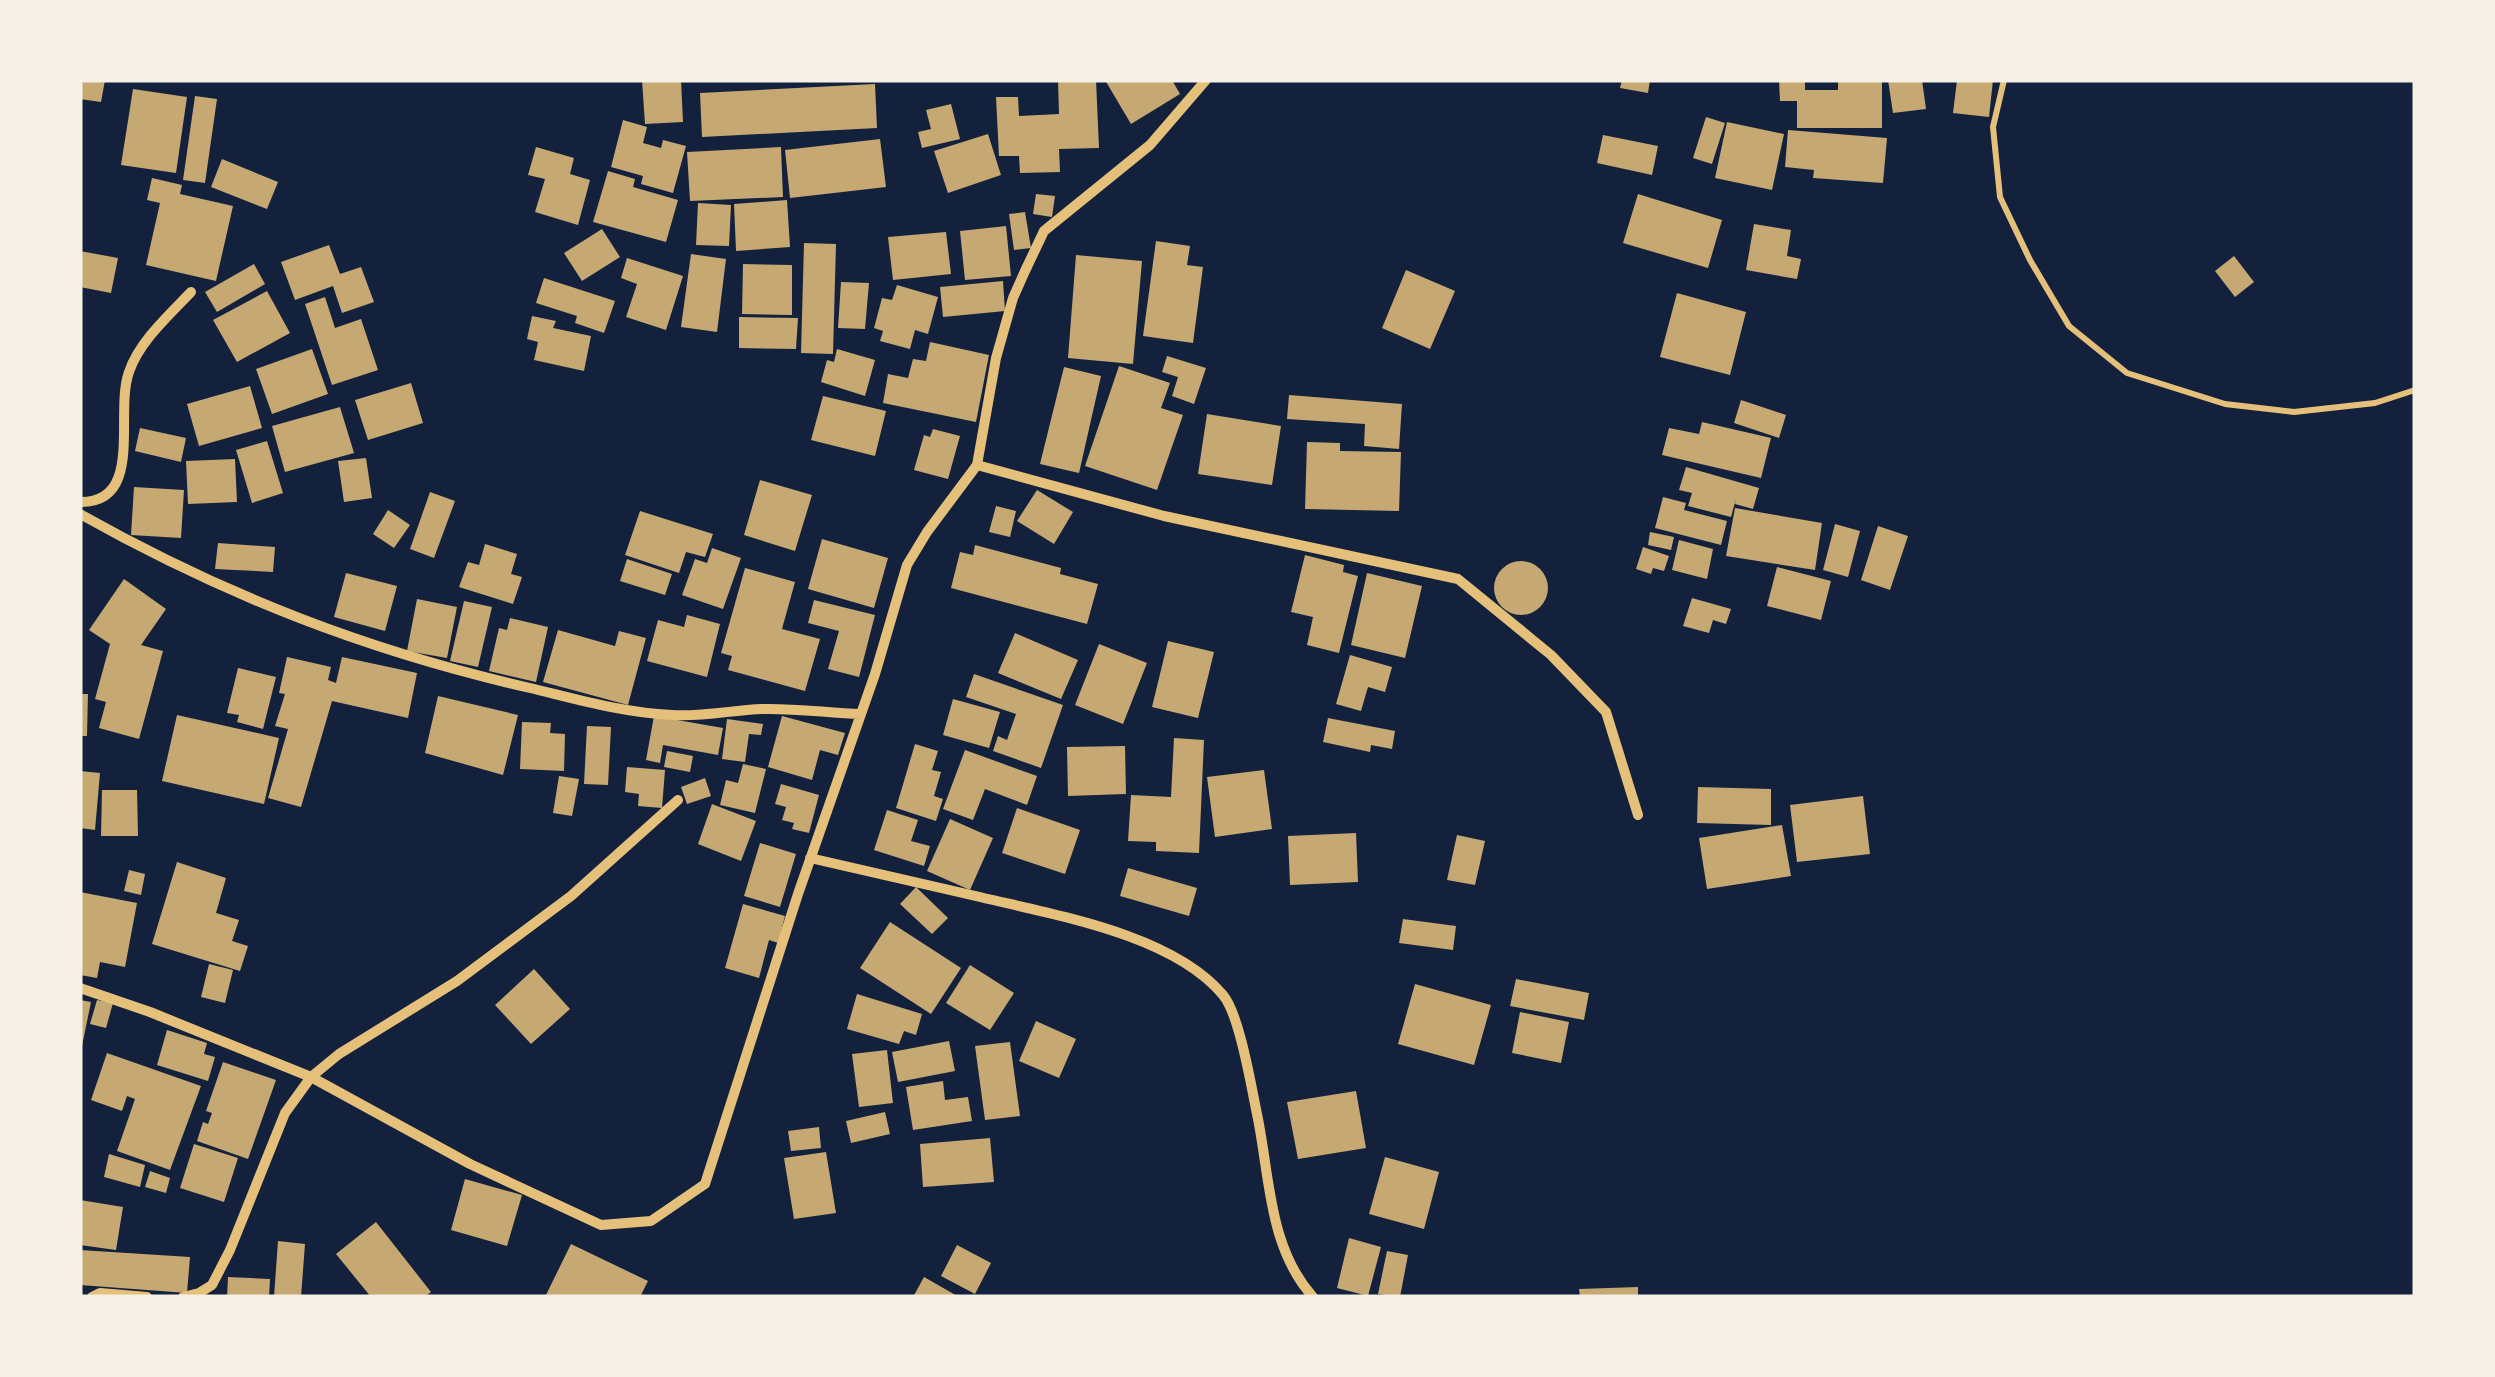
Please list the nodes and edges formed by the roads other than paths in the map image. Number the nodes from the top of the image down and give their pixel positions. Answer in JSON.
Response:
{"nodes":[{"id":1,"x":1206,"y":80,"type":"edge"},
{"id":2,"x":190,"y":292,"type":"dead end"},
{"id":3,"x":977,"y":465,"type":"junction"},
{"id":4,"x":80,"y":502,"type":"edge"},
{"id":5,"x":80,"y":514,"type":"edge"},
{"id":6,"x":861,"y":714,"type":"junction"},
{"id":7,"x":678,"y":800,"type":"dead end"},
{"id":8,"x":1638,"y":815,"type":"dead end"},
{"id":9,"x":810,"y":858,"type":"junction"},
{"id":10,"x":80,"y":988,"type":"edge"},
{"id":11,"x":311,"y":1077,"type":"junction"},
{"id":12,"x":92,"y":1297,"type":"edge"},
{"id":13,"x":147,"y":1297,"type":"edge"},
{"id":14,"x":183,"y":1297,"type":"edge"},
{"id":15,"x":1313,"y":1297,"type":"edge"}],
"edges":[{"from":1,"to":3,"type":"street"},
{"from":2,"to":4,"type":"street"},
{"from":3,"to":6,"type":"street"},
{"from":3,"to":8,"type":"street"},
{"from":5,"to":6,"type":"street"},
{"from":6,"to":9,"type":"street"},
{"from":7,"to":11,"type":"street"},
{"from":9,"to":11,"type":"street"},
{"from":9,"to":15,"type":"street"},
{"from":10,"to":11,"type":"street"},
{"from":11,"to":14,"type":"street"},
{"from":12,"to":13,"type":"street"}]}
